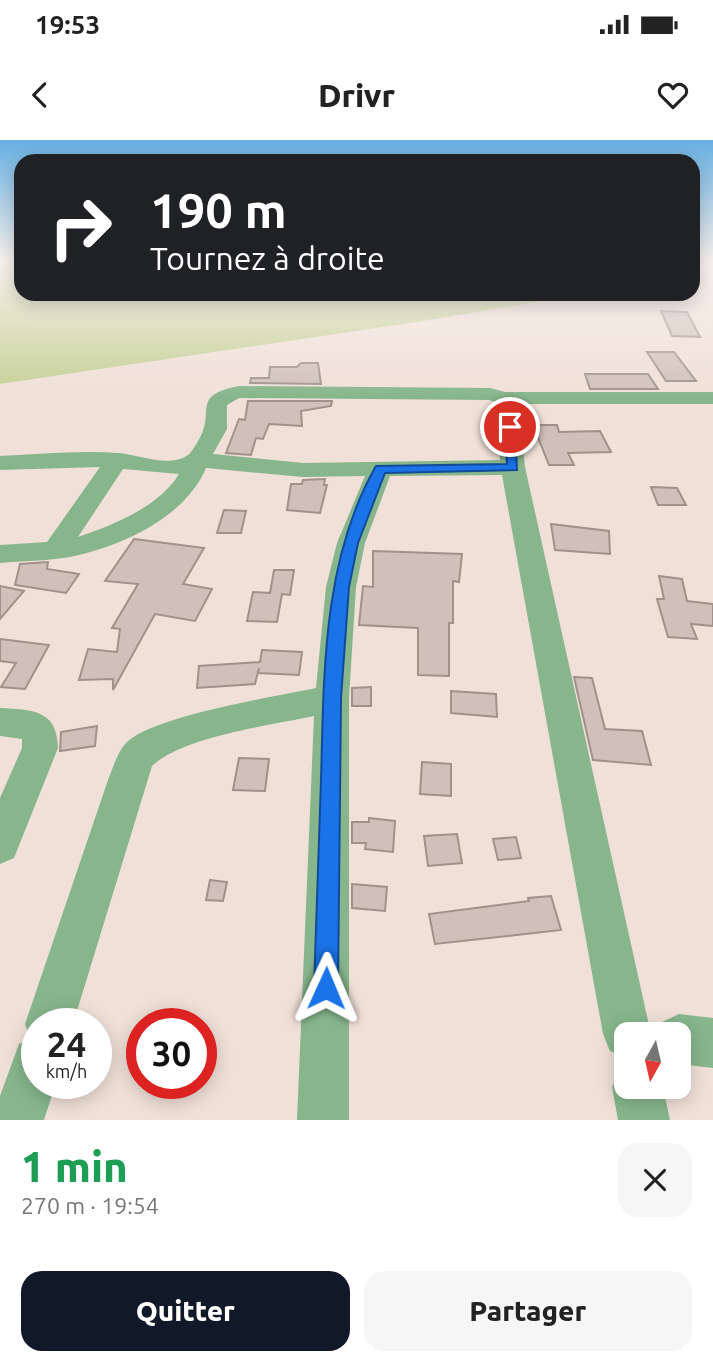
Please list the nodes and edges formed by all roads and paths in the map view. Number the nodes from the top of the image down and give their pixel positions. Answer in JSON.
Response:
{"nodes":[{"id":1,"x":505,"y":398,"type":"junction"},
{"id":2,"x":713,"y":398,"type":"edge"},
{"id":3,"x":117,"y":460,"type":"junction"},
{"id":4,"x":198,"y":460,"type":"junction"},
{"id":5,"x":0,"y":463,"type":"edge"},
{"id":6,"x":513,"y":467,"type":"junction"},
{"id":7,"x":380,"y":469,"type":"junction"},
{"id":8,"x":55,"y":550,"type":"junction"},
{"id":9,"x":0,"y":554,"type":"edge"},
{"id":10,"x":332,"y":698,"type":"junction"},
{"id":11,"x":0,"y":722,"type":"edge"},
{"id":12,"x":0,"y":845,"type":"edge"},
{"id":13,"x":54,"y":1008,"type":"edge"},
{"id":14,"x":629,"y":1022,"type":"edge"},
{"id":15,"x":691,"y":1040,"type":"edge"},
{"id":16,"x":713,"y":1043,"type":"edge"},
{"id":17,"x":25,"y":1099,"type":"edge"},
{"id":18,"x":640,"y":1099,"type":"edge"},
{"id":19,"x":18,"y":1120,"type":"edge"},
{"id":20,"x":323,"y":1120,"type":"edge"},
{"id":21,"x":644,"y":1120,"type":"edge"}],
"edges":[{"from":1,"to":2,"type":"street"},
{"from":1,"to":4,"type":"street"},
{"from":1,"to":6,"type":"street"},
{"from":3,"to":4,"type":"street"},
{"from":3,"to":5,"type":"street"},
{"from":3,"to":8,"type":"street"},
{"from":4,"to":7,"type":"street"},
{"from":4,"to":8,"type":"street"},
{"from":6,"to":7,"type":"street"},
{"from":6,"to":14,"type":"street"},
{"from":7,"to":10,"type":"street"},
{"from":8,"to":9,"type":"street"},
{"from":10,"to":13,"type":"street"},
{"from":10,"to":20,"type":"street"},
{"from":11,"to":12,"type":"street"},
{"from":15,"to":16,"type":"street"},
{"from":17,"to":19,"type":"street"},
{"from":18,"to":21,"type":"street"}]}
